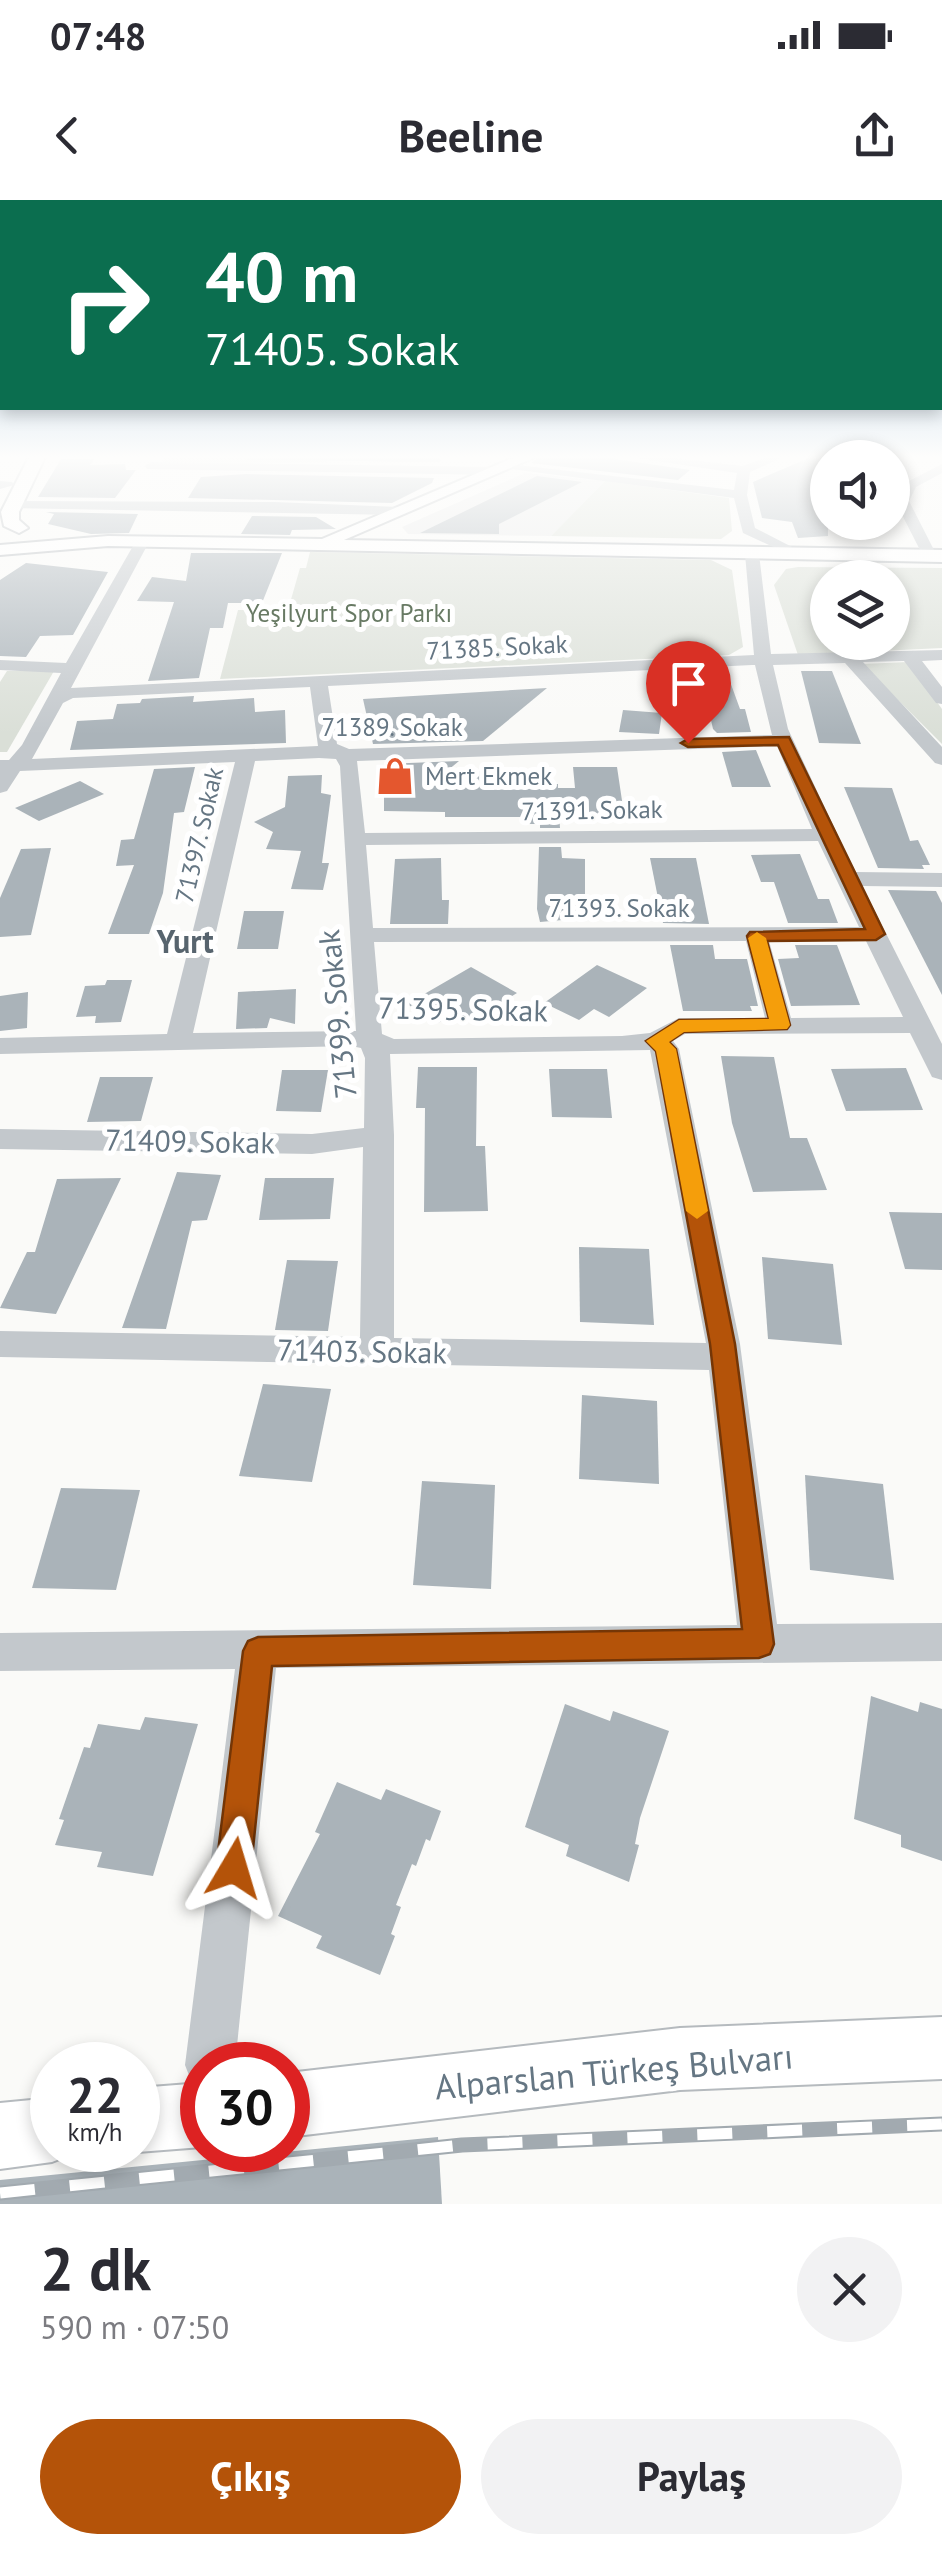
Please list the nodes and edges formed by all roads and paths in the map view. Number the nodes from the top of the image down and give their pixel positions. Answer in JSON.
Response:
{"nodes":[{"id":1,"x":138,"y":549,"type":"edge"},
{"id":2,"x":630,"y":549,"type":"edge"},
{"id":3,"x":681,"y":549,"type":"edge"},
{"id":4,"x":763,"y":549,"type":"edge"},
{"id":5,"x":832,"y":549,"type":"edge"},
{"id":6,"x":741,"y":550,"type":"junction"},
{"id":7,"x":937,"y":552,"type":"edge"},
{"id":8,"x":942,"y":655,"type":"edge"},
{"id":9,"x":910,"y":657,"type":"joint"},
{"id":10,"x":810,"y":660,"type":"edge"},
{"id":11,"x":852,"y":660,"type":"edge"},
{"id":12,"x":766,"y":661,"type":"junction"},
{"id":13,"x":0,"y":665,"type":"edge"},
{"id":14,"x":72,"y":668,"type":"junction"},
{"id":15,"x":318,"y":681,"type":"junction"},
{"id":16,"x":942,"y":699,"type":"edge"},
{"id":17,"x":55,"y":700,"type":"junction"},
{"id":18,"x":784,"y":740,"type":"junction"},
{"id":19,"x":342,"y":752,"type":"junction"},
{"id":20,"x":246,"y":756,"type":"junction"},
{"id":21,"x":942,"y":758,"type":"edge"},
{"id":22,"x":6,"y":765,"type":"edge"},
{"id":23,"x":0,"y":788,"type":"edge"},
{"id":24,"x":826,"y":835,"type":"junction"},
{"id":25,"x":358,"y":839,"type":"junction"},
{"id":26,"x":850,"y":879,"type":"junction"},
{"id":27,"x":942,"y":880,"type":"edge"},
{"id":28,"x":876,"y":934,"type":"junction"},
{"id":29,"x":362,"y":935,"type":"junction"},
{"id":30,"x":756,"y":936,"type":"junction"},
{"id":31,"x":780,"y":1025,"type":"junction"},
{"id":32,"x":921,"y":1025,"type":"junction"},
{"id":33,"x":656,"y":1041,"type":"junction"},
{"id":34,"x":178,"y":1043,"type":"junction"},
{"id":35,"x":373,"y":1043,"type":"junction"},
{"id":36,"x":0,"y":1046,"type":"edge"},
{"id":37,"x":942,"y":1072,"type":"edge"},
{"id":38,"x":380,"y":1136,"type":"junction"},
{"id":39,"x":0,"y":1139,"type":"edge"},
{"id":40,"x":0,"y":1344,"type":"edge"},
{"id":41,"x":377,"y":1353,"type":"junction"},
{"id":42,"x":724,"y":1357,"type":"junction"},
{"id":43,"x":942,"y":1642,"type":"edge"},
{"id":44,"x":759,"y":1644,"type":"junction"},
{"id":45,"x":258,"y":1651,"type":"junction"},
{"id":46,"x":0,"y":1652,"type":"edge"},
{"id":47,"x":213,"y":2042,"type":"edge"},
{"id":48,"x":942,"y":2048,"type":"edge"},
{"id":49,"x":310,"y":2103,"type":"edge"},
{"id":50,"x":30,"y":2133,"type":"edge"},
{"id":51,"x":0,"y":2136,"type":"edge"}],
"edges":[{"from":1,"to":14,"type":"street"},
{"from":2,"to":6,"type":"main road"},
{"from":3,"to":6,"type":"main road"},
{"from":4,"to":6,"type":"main road"},
{"from":5,"to":7,"type":"main road"},
{"from":6,"to":7,"type":"main road"},
{"from":6,"to":12,"type":"street"},
{"from":8,"to":9,"type":"street","name":"71385. Sokak"},
{"from":9,"to":16,"type":"street"},
{"from":10,"to":12,"type":"street","name":"71385. Sokak"},
{"from":11,"to":21,"type":"street"},
{"from":12,"to":15,"type":"street","name":"71385. Sokak"},
{"from":12,"to":18,"type":"street"},
{"from":13,"to":14,"type":"street"},
{"from":14,"to":17,"type":"street"},
{"from":15,"to":17,"type":"street","name":"71385. Sokak"},
{"from":15,"to":19,"type":"street","name":"71399. Sokak"},
{"from":17,"to":22,"type":"street"},
{"from":18,"to":19,"type":"street","name":"71389. Sokak"},
{"from":18,"to":24,"type":"street"},
{"from":19,"to":20,"type":"street","name":"71389. Sokak"},
{"from":19,"to":25,"type":"street","name":"71399. Sokak"},
{"from":20,"to":22,"type":"street","name":"71389. Sokak"},
{"from":20,"to":34,"type":"street","name":"71397. Sokak"},
{"from":22,"to":23,"type":"street"},
{"from":24,"to":25,"type":"street","name":"71391. Sokak"},
{"from":24,"to":26,"type":"street"},
{"from":25,"to":29,"type":"street","name":"71399. Sokak"},
{"from":26,"to":27,"type":"street"},
{"from":26,"to":28,"type":"street"},
{"from":28,"to":30,"type":"street","name":"71393. Sokak"},
{"from":28,"to":32,"type":"street"},
{"from":29,"to":30,"type":"street","name":"71393. Sokak"},
{"from":29,"to":35,"type":"street","name":"71399. Sokak"},
{"from":30,"to":31,"type":"street"},
{"from":31,"to":32,"type":"street","name":"71395. Sokak"},
{"from":31,"to":33,"type":"street","name":"71395. Sokak"},
{"from":32,"to":37,"type":"street"},
{"from":33,"to":35,"type":"street","name":"71395. Sokak"},
{"from":33,"to":42,"type":"street"},
{"from":34,"to":35,"type":"street","name":"71395. Sokak"},
{"from":34,"to":36,"type":"street","name":"71395. Sokak"},
{"from":35,"to":38,"type":"street","name":"71399. Sokak"},
{"from":38,"to":39,"type":"street","name":"71409. Sokak"},
{"from":38,"to":41,"type":"street","name":"71399. Sokak"},
{"from":40,"to":41,"type":"street","name":"71403. Sokak"},
{"from":41,"to":42,"type":"street","name":"71403. Sokak"},
{"from":42,"to":44,"type":"street"},
{"from":43,"to":44,"type":"street"},
{"from":44,"to":45,"type":"street"},
{"from":45,"to":46,"type":"street"},
{"from":45,"to":47,"type":"street"},
{"from":48,"to":49,"type":"main road","name":"Alparslan Türkeş Bulvarı"},
{"from":50,"to":51,"type":"main road"}]}
